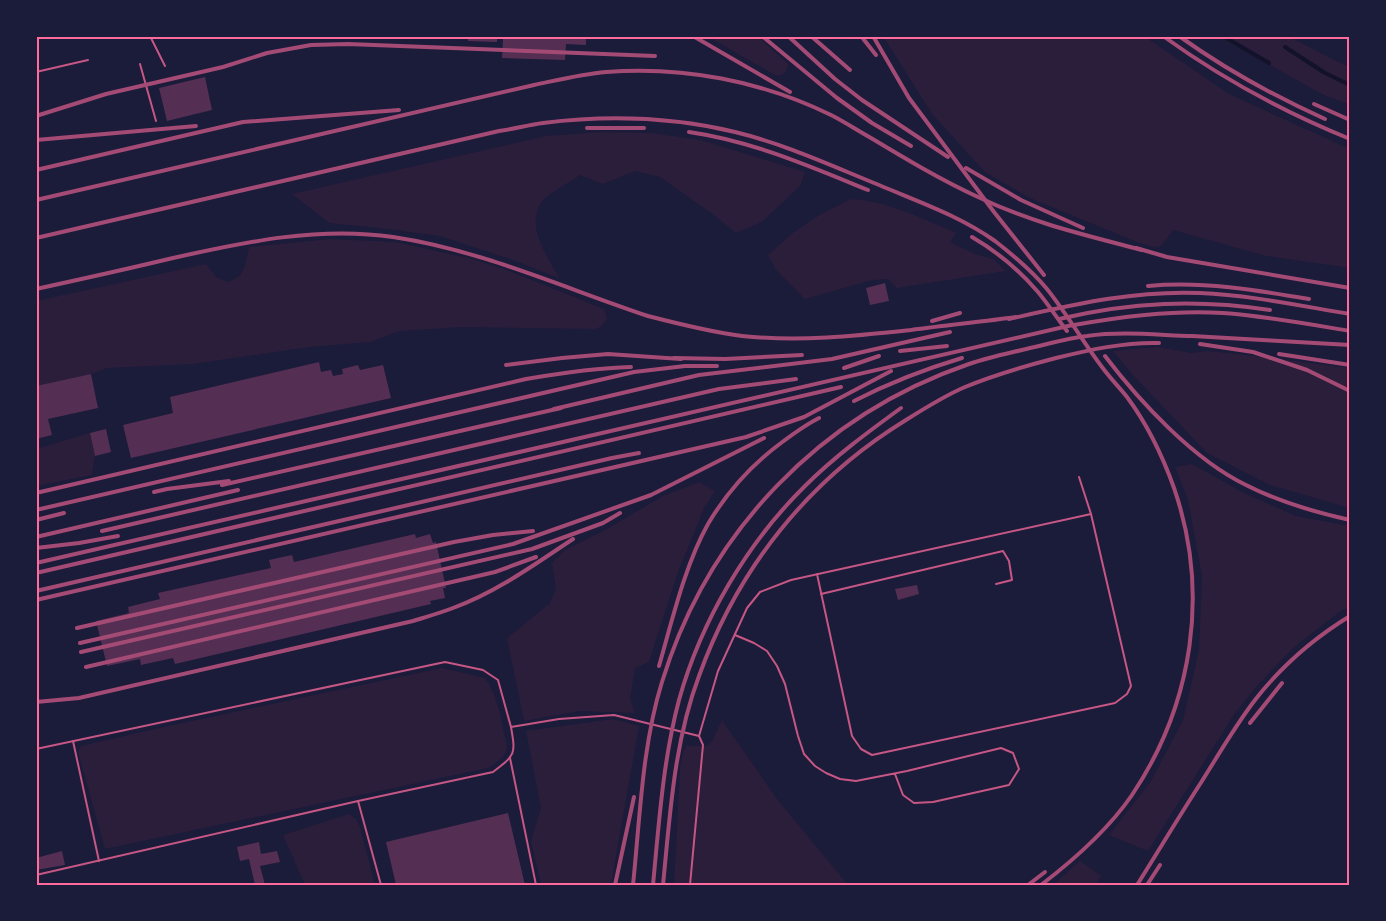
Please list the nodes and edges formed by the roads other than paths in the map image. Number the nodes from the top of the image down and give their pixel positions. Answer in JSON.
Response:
{"nodes":[{"id":1,"x":150,"y":36,"type":"edge"},
{"id":2,"x":88,"y":60,"type":"dead end"},
{"id":3,"x":140,"y":64,"type":"dead end"},
{"id":4,"x":165,"y":66,"type":"dead end"},
{"id":5,"x":36,"y":72,"type":"edge"},
{"id":6,"x":156,"y":121,"type":"dead end"},
{"id":7,"x":1078,"y":477,"type":"dead end"},
{"id":8,"x":1091,"y":514,"type":"junction"},
{"id":9,"x":817,"y":574,"type":"junction"},
{"id":10,"x":996,"y":584,"type":"dead end"},
{"id":11,"x":821,"y":594,"type":"junction"},
{"id":12,"x":735,"y":635,"type":"junction"},
{"id":13,"x":511,"y":727,"type":"junction"},
{"id":14,"x":699,"y":736,"type":"junction"},
{"id":15,"x":73,"y":741,"type":"junction"},
{"id":16,"x":36,"y":749,"type":"edge"},
{"id":17,"x":510,"y":758,"type":"junction"},
{"id":18,"x":894,"y":774,"type":"junction"},
{"id":19,"x":358,"y":801,"type":"junction"},
{"id":20,"x":99,"y":861,"type":"junction"},
{"id":21,"x":36,"y":875,"type":"edge"},
{"id":22,"x":381,"y":885,"type":"edge"},
{"id":23,"x":536,"y":885,"type":"edge"},
{"id":24,"x":690,"y":885,"type":"edge"}],
"edges":[{"from":1,"to":4,"type":"lane"},
{"from":2,"to":5,"type":"lane"},
{"from":3,"to":6,"type":"lane"},
{"from":7,"to":8,"type":"lane"},
{"from":8,"to":9,"type":"lane"},
{"from":8,"to":11,"type":"lane"},
{"from":9,"to":11,"type":"lane"},
{"from":9,"to":12,"type":"lane"},
{"from":10,"to":11,"type":"lane"},
{"from":12,"to":14,"type":"lane"},
{"from":12,"to":18,"type":"lane"},
{"from":13,"to":14,"type":"lane"},
{"from":13,"to":15,"type":"lane"},
{"from":13,"to":17,"type":"lane"},
{"from":14,"to":24,"type":"lane"},
{"from":15,"to":16,"type":"lane"},
{"from":15,"to":20,"type":"lane"},
{"from":17,"to":19,"type":"lane"},
{"from":17,"to":23,"type":"lane"},
{"from":18,"to":18,"type":"lane"},
{"from":19,"to":20,"type":"lane"},
{"from":19,"to":22,"type":"lane"},
{"from":20,"to":21,"type":"lane"}]}
